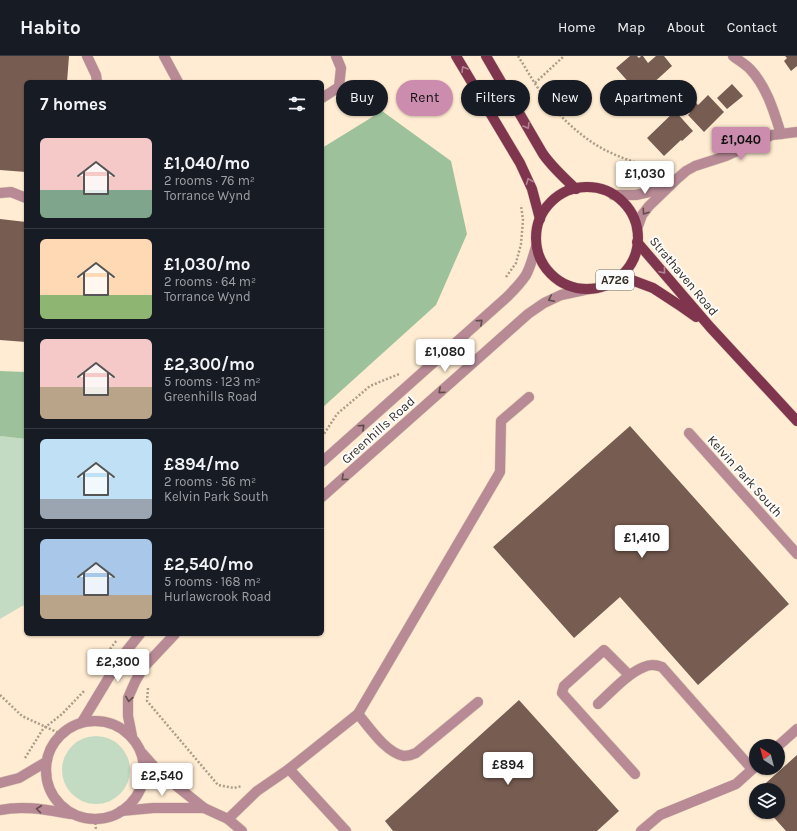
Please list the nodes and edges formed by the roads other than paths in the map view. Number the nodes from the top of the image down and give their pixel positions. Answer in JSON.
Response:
{"nodes":[{"id":1,"x":87,"y":56,"type":"edge"},
{"id":2,"x":164,"y":56,"type":"edge"},
{"id":3,"x":336,"y":56,"type":"edge"},
{"id":4,"x":456,"y":56,"type":"edge"},
{"id":5,"x":486,"y":56,"type":"edge"},
{"id":6,"x":732,"y":56,"type":"edge"},
{"id":7,"x":97,"y":80,"type":"edge"},
{"id":8,"x":177,"y":80,"type":"edge"},
{"id":9,"x":324,"y":97,"type":"edge"},
{"id":10,"x":797,"y":132,"type":"edge"},
{"id":11,"x":782,"y":134,"type":"junction"},
{"id":12,"x":678,"y":178,"type":"junction"},
{"id":13,"x":576,"y":189,"type":"junction"},
{"id":14,"x":0,"y":193,"type":"edge"},
{"id":15,"x":613,"y":195,"type":"junction"},
{"id":16,"x":24,"y":197,"type":"edge"},
{"id":17,"x":540,"y":219,"type":"junction"},
{"id":18,"x":637,"y":229,"type":"junction"},
{"id":19,"x":637,"y":242,"type":"junction"},
{"id":20,"x":536,"y":247,"type":"junction"},
{"id":21,"x":621,"y":276,"type":"junction"},
{"id":22,"x":589,"y":289,"type":"junction"},
{"id":23,"x":710,"y":327,"type":"junction"},
{"id":24,"x":529,"y":397,"type":"dead end"},
{"id":25,"x":797,"y":421,"type":"edge"},
{"id":26,"x":689,"y":433,"type":"dead end"},
{"id":27,"x":324,"y":460,"type":"edge"},
{"id":28,"x":324,"y":495,"type":"edge"},
{"id":29,"x":797,"y":554,"type":"edge"},
{"id":30,"x":138,"y":636,"type":"edge"},
{"id":31,"x":173,"y":636,"type":"edge"},
{"id":32,"x":630,"y":675,"type":"junction"},
{"id":33,"x":478,"y":702,"type":"dead end"},
{"id":34,"x":598,"y":704,"type":"dead end"},
{"id":35,"x":358,"y":714,"type":"junction"},
{"id":36,"x":82,"y":722,"type":"junction"},
{"id":37,"x":797,"y":729,"type":"edge"},
{"id":38,"x":132,"y":736,"type":"junction"},
{"id":39,"x":785,"y":740,"type":"edge"},
{"id":40,"x":142,"y":753,"type":"junction"},
{"id":41,"x":46,"y":762,"type":"junction"},
{"id":42,"x":749,"y":763,"type":"edge"},
{"id":43,"x":289,"y":769,"type":"junction"},
{"id":44,"x":749,"y":772,"type":"edge"},
{"id":45,"x":635,"y":774,"type":"dead end"},
{"id":46,"x":0,"y":784,"type":"edge"},
{"id":47,"x":204,"y":808,"type":"junction"},
{"id":48,"x":0,"y":810,"type":"edge"},
{"id":49,"x":121,"y":812,"type":"junction"},
{"id":50,"x":77,"y":816,"type":"junction"},
{"id":51,"x":228,"y":819,"type":"junction"},
{"id":52,"x":242,"y":831,"type":"edge"},
{"id":53,"x":346,"y":831,"type":"edge"},
{"id":54,"x":641,"y":831,"type":"edge"}],
"edges":[{"from":1,"to":7,"type":"street"},
{"from":2,"to":8,"type":"street"},
{"from":3,"to":9,"type":"street"},
{"from":17,"to":4,"type":"main road","number":"A726","one_way":true},
{"from":5,"to":13,"type":"main road","one_way":true},
{"from":6,"to":11,"type":"street"},
{"from":10,"to":11,"type":"street"},
{"from":11,"to":12,"type":"street"},
{"from":12,"to":15,"type":"street"},
{"from":12,"to":18,"type":"street","one_way":true},
{"from":13,"to":15,"type":"main road","number":"A726"},
{"from":13,"to":17,"type":"main road","number":"A726"},
{"from":14,"to":16,"type":"street"},
{"from":15,"to":18,"type":"main road","number":"A726"},
{"from":17,"to":20,"type":"main road","number":"A726"},
{"from":18,"to":19,"type":"main road","number":"A726"},
{"from":19,"to":21,"type":"main road","number":"A726"},
{"from":19,"to":23,"type":"main road","name":"Strathaven Road","number":"A726","one_way":true},
{"from":20,"to":22,"type":"main road","number":"A726"},
{"from":27,"to":20,"type":"street","name":"Greenhills Road","one_way":true},
{"from":21,"to":22,"type":"main road","number":"A726"},
{"from":21,"to":23,"type":"main road","name":"Strathaven Road","number":"A726"},
{"from":22,"to":28,"type":"street","name":"Greenhills Road","one_way":true},
{"from":23,"to":25,"type":"main road","name":"Strathaven Road","number":"A726"},
{"from":24,"to":35,"type":"street"},
{"from":26,"to":29,"type":"street","name":"Kelvin Park South"},
{"from":30,"to":36,"type":"street"},
{"from":31,"to":38,"type":"street","one_way":true},
{"from":32,"to":34,"type":"street"},
{"from":32,"to":42,"type":"street"},
{"from":32,"to":45,"type":"street"},
{"from":33,"to":35,"type":"street"},
{"from":35,"to":43,"type":"street"},
{"from":36,"to":38,"type":"street"},
{"from":36,"to":41,"type":"street"},
{"from":37,"to":39,"type":"street"},
{"from":38,"to":40,"type":"street"},
{"from":40,"to":47,"type":"street"},
{"from":40,"to":49,"type":"street"},
{"from":41,"to":46,"type":"street"},
{"from":41,"to":50,"type":"street"},
{"from":43,"to":51,"type":"street"},
{"from":43,"to":53,"type":"street"},
{"from":44,"to":54,"type":"street"},
{"from":47,"to":49,"type":"street"},
{"from":47,"to":51,"type":"street"},
{"from":50,"to":48,"type":"street","one_way":true},
{"from":49,"to":50,"type":"street"},
{"from":51,"to":52,"type":"street"}]}
